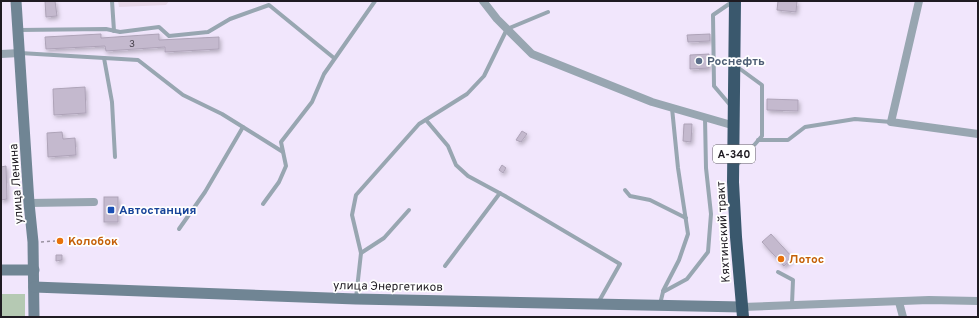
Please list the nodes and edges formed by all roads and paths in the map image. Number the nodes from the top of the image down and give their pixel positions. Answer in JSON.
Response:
{"nodes":[{"id":1,"x":16,"y":1,"type":"edge"},
{"id":2,"x":112,"y":1,"type":"edge"},
{"id":3,"x":375,"y":1,"type":"edge"},
{"id":4,"x":483,"y":1,"type":"edge"},
{"id":5,"x":735,"y":1,"type":"edge"},
{"id":6,"x":919,"y":1,"type":"edge"},
{"id":7,"x":270,"y":3,"type":"edge"},
{"id":8,"x":548,"y":12,"type":"dead end"},
{"id":9,"x":507,"y":29,"type":"junction"},
{"id":10,"x":18,"y":30,"type":"junction"},
{"id":11,"x":114,"y":31,"type":"junction"},
{"id":12,"x":20,"y":53,"type":"junction"},
{"id":13,"x":1,"y":54,"type":"edge"},
{"id":14,"x":104,"y":58,"type":"junction"},
{"id":15,"x":334,"y":58,"type":"junction"},
{"id":16,"x":735,"y":64,"type":"junction"},
{"id":17,"x":672,"y":108,"type":"junction"},
{"id":18,"x":735,"y":111,"type":"junction"},
{"id":19,"x":705,"y":118,"type":"junction"},
{"id":20,"x":426,"y":120,"type":"junction"},
{"id":21,"x":891,"y":122,"type":"junction"},
{"id":22,"x":735,"y":126,"type":"junction"},
{"id":23,"x":243,"y":127,"type":"junction"},
{"id":24,"x":978,"y":134,"type":"edge"},
{"id":25,"x":758,"y":140,"type":"junction"},
{"id":26,"x":283,"y":152,"type":"junction"},
{"id":27,"x":115,"y":157,"type":"dead end"},
{"id":28,"x":734,"y":168,"type":"junction"},
{"id":29,"x":625,"y":190,"type":"dead end"},
{"id":30,"x":500,"y":193,"type":"junction"},
{"id":31,"x":94,"y":202,"type":"dead end"},
{"id":32,"x":29,"y":203,"type":"junction"},
{"id":33,"x":263,"y":204,"type":"dead end"},
{"id":34,"x":409,"y":210,"type":"dead end"},
{"id":35,"x":686,"y":218,"type":"junction"},
{"id":36,"x":179,"y":229,"type":"dead end"},
{"id":37,"x":55,"y":241,"type":"dead end"},
{"id":38,"x":33,"y":242,"type":"junction"},
{"id":39,"x":361,"y":253,"type":"junction"},
{"id":40,"x":445,"y":266,"type":"dead end"},
{"id":41,"x":1,"y":270,"type":"edge"},
{"id":42,"x":34,"y":270,"type":"junction"},
{"id":43,"x":778,"y":272,"type":"dead end"},
{"id":44,"x":34,"y":287,"type":"junction"},
{"id":45,"x":663,"y":292,"type":"junction"},
{"id":46,"x":356,"y":299,"type":"junction"},
{"id":47,"x":978,"y":301,"type":"edge"},
{"id":48,"x":898,"y":302,"type":"junction"},
{"id":49,"x":792,"y":304,"type":"junction"},
{"id":50,"x":596,"y":305,"type":"junction"},
{"id":51,"x":660,"y":306,"type":"junction"},
{"id":52,"x":742,"y":312,"type":"edge"},
{"id":53,"x":34,"y":317,"type":"edge"},
{"id":54,"x":903,"y":317,"type":"edge"}],
"edges":[{"from":1,"to":10,"type":"street","name":"улица Ленина"},
{"from":2,"to":11,"type":"lane"},
{"from":3,"to":15,"type":"lane"},
{"from":4,"to":9,"type":"street"},
{"from":5,"to":16,"type":"highway","name":"Кяхтинский тракт","number":"А-340"},
{"from":5,"to":18,"type":"lane"},
{"from":6,"to":21,"type":"street"},
{"from":7,"to":11,"type":"lane"},
{"from":7,"to":15,"type":"lane"},
{"from":8,"to":9,"type":"lane"},
{"from":9,"to":17,"type":"street"},
{"from":9,"to":20,"type":"lane"},
{"from":10,"to":11,"type":"lane"},
{"from":10,"to":12,"type":"street","name":"улица Ленина"},
{"from":12,"to":13,"type":"street"},
{"from":12,"to":14,"type":"lane"},
{"from":12,"to":32,"type":"street","name":"улица Ленина"},
{"from":14,"to":23,"type":"lane"},
{"from":14,"to":27,"type":"lane"},
{"from":15,"to":26,"type":"lane"},
{"from":16,"to":18,"type":"highway","name":"Кяхтинский тракт","number":"А-340"},
{"from":16,"to":25,"type":"lane"},
{"from":17,"to":19,"type":"street"},
{"from":17,"to":35,"type":"lane"},
{"from":18,"to":22,"type":"highway","name":"Кяхтинский тракт","number":"А-340"},
{"from":19,"to":22,"type":"street"},
{"from":19,"to":45,"type":"lane"},
{"from":20,"to":30,"type":"lane"},
{"from":20,"to":39,"type":"lane"},
{"from":21,"to":24,"type":"street"},
{"from":21,"to":25,"type":"lane"},
{"from":22,"to":28,"type":"highway","name":"Кяхтинский тракт","number":"А-340"},
{"from":23,"to":26,"type":"lane"},
{"from":23,"to":36,"type":"lane"},
{"from":25,"to":28,"type":"lane"},
{"from":26,"to":33,"type":"lane"},
{"from":28,"to":52,"type":"highway","name":"Кяхтинский тракт","number":"А-340"},
{"from":29,"to":35,"type":"lane"},
{"from":30,"to":40,"type":"lane"},
{"from":30,"to":50,"type":"lane"},
{"from":31,"to":32,"type":"street"},
{"from":32,"to":38,"type":"street","name":"улица Ленина"},
{"from":34,"to":39,"type":"lane"},
{"from":35,"to":45,"type":"lane"},
{"from":37,"to":38,"type":"path"},
{"from":38,"to":42,"type":"street","name":"улица Ленина"},
{"from":39,"to":46,"type":"lane"},
{"from":41,"to":42,"type":"street"},
{"from":42,"to":44,"type":"street","name":"улица Ленина"},
{"from":43,"to":49,"type":"lane"},
{"from":44,"to":46,"type":"street","name":"улица Энергетиков"},
{"from":44,"to":53,"type":"street","name":"улица Ленина"},
{"from":45,"to":51,"type":"lane"},
{"from":46,"to":50,"type":"street","name":"улица Энергетиков"},
{"from":47,"to":48,"type":"street"},
{"from":48,"to":49,"type":"street"},
{"from":48,"to":54,"type":"street"},
{"from":49,"to":52,"type":"street"},
{"from":50,"to":51,"type":"street","name":"улица Энергетиков"},
{"from":51,"to":52,"type":"street","name":"улица Энергетиков"}]}
